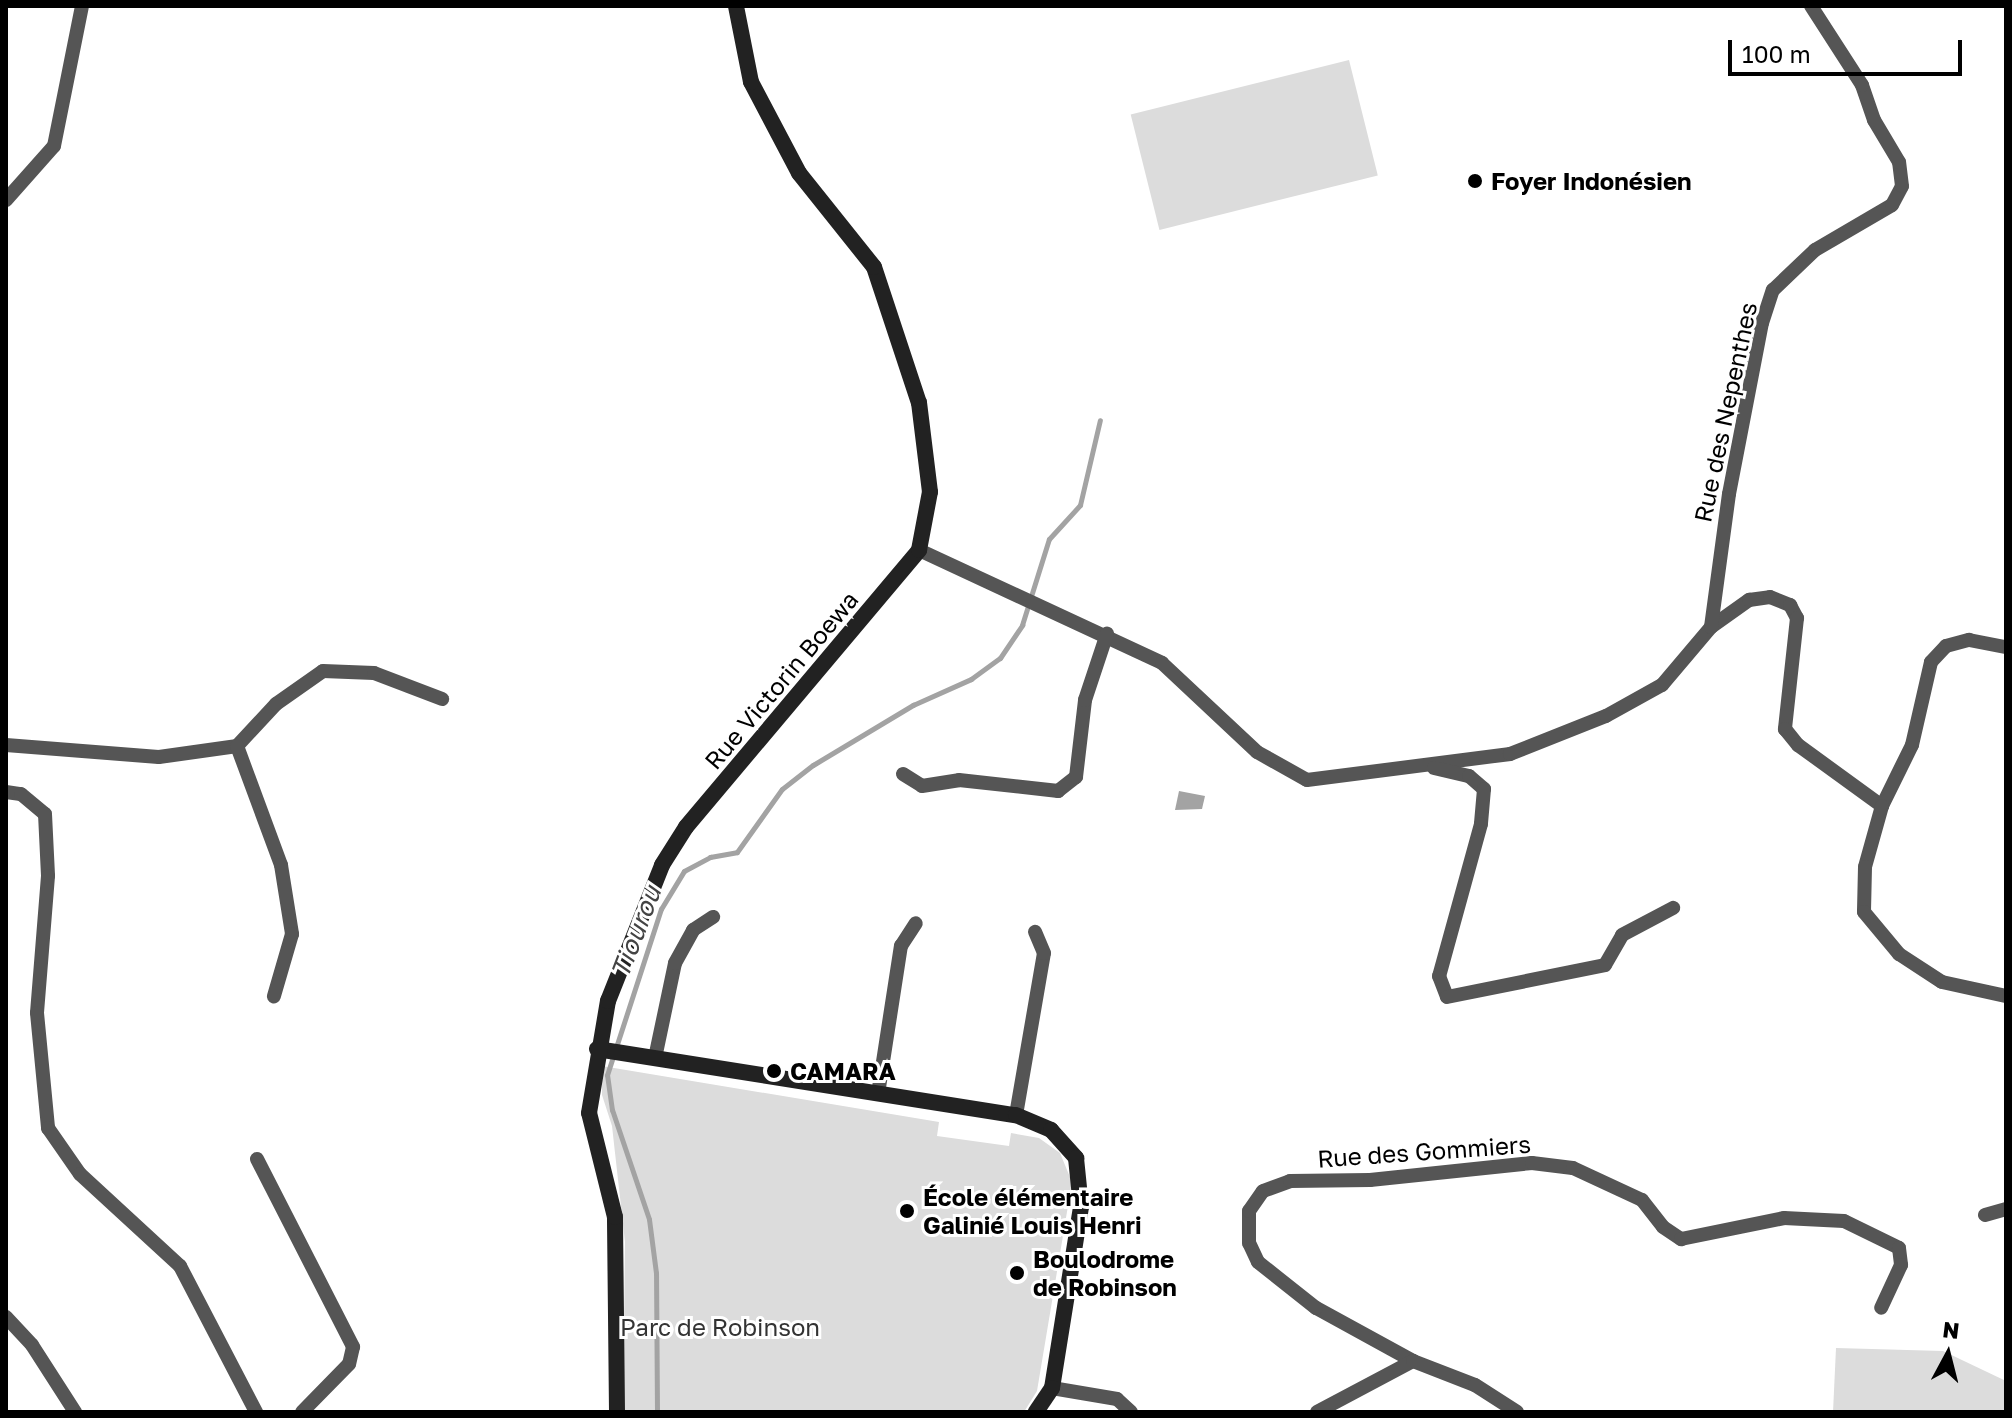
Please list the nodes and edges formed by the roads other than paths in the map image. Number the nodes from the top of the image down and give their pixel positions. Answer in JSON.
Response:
{"nodes":[{"id":1,"x":82,"y":6,"type":"edge"},
{"id":2,"x":736,"y":6,"type":"edge"},
{"id":3,"x":1811,"y":6,"type":"edge"},
{"id":4,"x":6,"y":200,"type":"edge"},
{"id":5,"x":919,"y":550,"type":"junction"},
{"id":6,"x":1711,"y":627,"type":"junction"},
{"id":7,"x":1107,"y":634,"type":"junction"},
{"id":8,"x":2006,"y":647,"type":"edge"},
{"id":9,"x":442,"y":699,"type":"dead end"},
{"id":10,"x":6,"y":745,"type":"edge"},
{"id":11,"x":237,"y":746,"type":"junction"},
{"id":12,"x":1419,"y":765,"type":"junction"},
{"id":13,"x":903,"y":774,"type":"dead end"},
{"id":14,"x":6,"y":792,"type":"edge"},
{"id":15,"x":1882,"y":806,"type":"junction"},
{"id":16,"x":1673,"y":908,"type":"dead end"},
{"id":17,"x":713,"y":917,"type":"dead end"},
{"id":18,"x":916,"y":923,"type":"dead end"},
{"id":19,"x":1035,"y":932,"type":"dead end"},
{"id":20,"x":274,"y":996,"type":"dead end"},
{"id":21,"x":2006,"y":996,"type":"edge"},
{"id":22,"x":608,"y":1051,"type":"junction"},
{"id":23,"x":655,"y":1058,"type":"junction"},
{"id":24,"x":878,"y":1094,"type":"junction"},
{"id":25,"x":1016,"y":1115,"type":"junction"},
{"id":26,"x":257,"y":1159,"type":"dead end"},
{"id":27,"x":2006,"y":1209,"type":"edge"},
{"id":28,"x":1985,"y":1215,"type":"dead end"},
{"id":29,"x":1881,"y":1308,"type":"dead end"},
{"id":30,"x":6,"y":1317,"type":"edge"},
{"id":31,"x":1413,"y":1361,"type":"junction"},
{"id":32,"x":1052,"y":1388,"type":"junction"},
{"id":33,"x":75,"y":1412,"type":"edge"},
{"id":34,"x":256,"y":1412,"type":"edge"},
{"id":35,"x":302,"y":1412,"type":"edge"},
{"id":36,"x":617,"y":1412,"type":"edge"},
{"id":37,"x":1036,"y":1412,"type":"edge"},
{"id":38,"x":1131,"y":1412,"type":"edge"},
{"id":39,"x":1317,"y":1412,"type":"edge"},
{"id":40,"x":1517,"y":1412,"type":"edge"}],
"edges":[{"from":1,"to":4,"type":"street"},
{"from":2,"to":5,"type":"street","name":"Rue Victorin Boewa"},
{"from":3,"to":6,"type":"street","name":"Rue des Nepenthes"},
{"from":5,"to":7,"type":"street"},
{"from":5,"to":22,"type":"street","name":"Rue Victorin Boewa"},
{"from":6,"to":12,"type":"street"},
{"from":6,"to":15,"type":"street"},
{"from":7,"to":12,"type":"street"},
{"from":7,"to":13,"type":"street"},
{"from":8,"to":15,"type":"street"},
{"from":9,"to":11,"type":"street"},
{"from":10,"to":11,"type":"street"},
{"from":11,"to":20,"type":"street"},
{"from":12,"to":16,"type":"street"},
{"from":14,"to":34,"type":"street"},
{"from":15,"to":21,"type":"street"},
{"from":17,"to":23,"type":"street"},
{"from":18,"to":24,"type":"street"},
{"from":19,"to":25,"type":"street"},
{"from":22,"to":23,"type":"street"},
{"from":22,"to":36,"type":"street","name":"Rue Victorin Boewa"},
{"from":23,"to":24,"type":"street"},
{"from":24,"to":25,"type":"street"},
{"from":25,"to":32,"type":"street"},
{"from":26,"to":35,"type":"street"},
{"from":27,"to":28,"type":"street"},
{"from":29,"to":31,"type":"street","name":"Rue des Gommiers"},
{"from":30,"to":33,"type":"street"},
{"from":31,"to":39,"type":"street"},
{"from":31,"to":40,"type":"street"},
{"from":32,"to":37,"type":"street"},
{"from":32,"to":38,"type":"street"}]}
